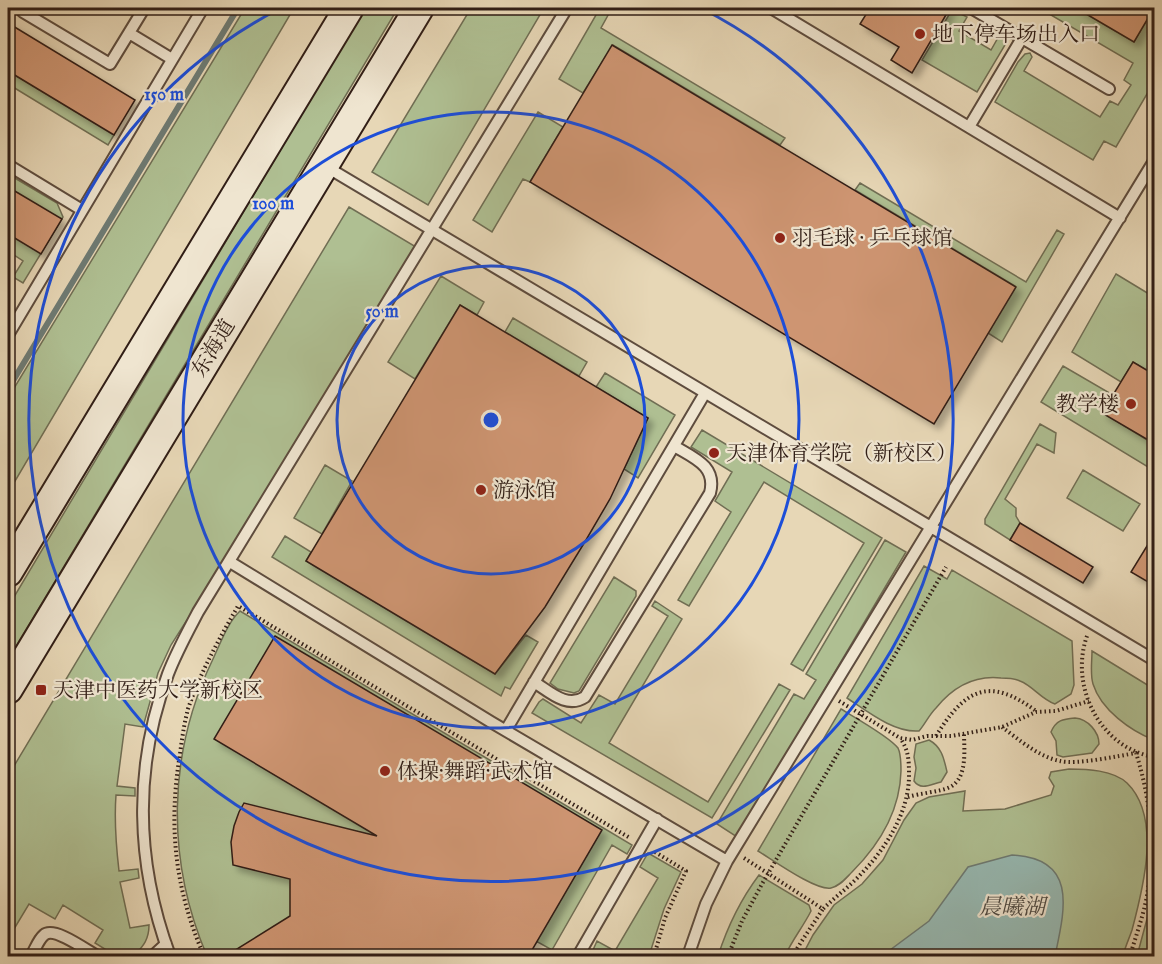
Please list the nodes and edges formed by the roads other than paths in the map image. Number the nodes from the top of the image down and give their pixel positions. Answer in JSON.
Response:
{"nodes":[{"id":1,"x":26,"y":8,"type":"edge"},
{"id":2,"x":140,"y":8,"type":"edge"},
{"id":3,"x":203,"y":8,"type":"edge"},
{"id":4,"x":349,"y":8,"type":"edge"},
{"id":5,"x":419,"y":8,"type":"edge"},
{"id":6,"x":567,"y":8,"type":"edge"},
{"id":7,"x":771,"y":8,"type":"edge"},
{"id":8,"x":971,"y":8,"type":"edge"},
{"id":9,"x":129,"y":33,"type":"junction"},
{"id":10,"x":1022,"y":38,"type":"junction"},
{"id":11,"x":172,"y":59,"type":"junction"},
{"id":12,"x":1109,"y":89,"type":"dead end"},
{"id":13,"x":969,"y":127,"type":"junction"},
{"id":14,"x":1155,"y":160,"type":"edge"},
{"id":15,"x":8,"y":165,"type":"edge"},
{"id":16,"x":324,"y":165,"type":"junction"},
{"id":17,"x":82,"y":210,"type":"junction"},
{"id":18,"x":1120,"y":218,"type":"junction"},
{"id":19,"x":432,"y":231,"type":"junction"},
{"id":20,"x":8,"y":335,"type":"edge"},
{"id":21,"x":705,"y":393,"type":"junction"},
{"id":22,"x":674,"y":446,"type":"junction"},
{"id":23,"x":932,"y":526,"type":"junction"},
{"id":24,"x":230,"y":562,"type":"junction"},
{"id":25,"x":8,"y":572,"type":"edge"},
{"id":26,"x":1155,"y":660,"type":"edge"},
{"id":27,"x":534,"y":682,"type":"junction"},
{"id":28,"x":8,"y":688,"type":"edge"},
{"id":29,"x":506,"y":730,"type":"junction"},
{"id":30,"x":657,"y":819,"type":"junction"},
{"id":31,"x":730,"y":856,"type":"junction"},
{"id":32,"x":166,"y":944,"type":"junction"},
{"id":33,"x":31,"y":957,"type":"edge"},
{"id":34,"x":97,"y":957,"type":"edge"},
{"id":35,"x":153,"y":957,"type":"edge"},
{"id":36,"x":170,"y":957,"type":"edge"},
{"id":37,"x":578,"y":957,"type":"edge"},
{"id":38,"x":688,"y":957,"type":"edge"}],
"edges":[{"from":1,"to":9,"type":"lane"},
{"from":2,"to":9,"type":"lane"},
{"from":3,"to":11,"type":"lane"},
{"from":4,"to":25,"type":"main road"},
{"from":5,"to":16,"type":"main road","name":"东海道"},
{"from":6,"to":19,"type":"lane"},
{"from":7,"to":13,"type":"lane"},
{"from":8,"to":10,"type":"lane"},
{"from":9,"to":11,"type":"lane"},
{"from":10,"to":12,"type":"lane"},
{"from":10,"to":13,"type":"lane"},
{"from":11,"to":17,"type":"lane"},
{"from":13,"to":18,"type":"lane"},
{"from":14,"to":18,"type":"lane"},
{"from":15,"to":17,"type":"lane"},
{"from":16,"to":19,"type":"lane"},
{"from":16,"to":28,"type":"main road","name":"东海道"},
{"from":17,"to":20,"type":"lane"},
{"from":18,"to":23,"type":"lane"},
{"from":19,"to":21,"type":"lane"},
{"from":19,"to":24,"type":"lane"},
{"from":21,"to":22,"type":"lane"},
{"from":21,"to":23,"type":"lane"},
{"from":22,"to":27,"type":"lane"},
{"from":22,"to":27,"type":"lane"},
{"from":23,"to":26,"type":"lane"},
{"from":23,"to":31,"type":"lane"},
{"from":24,"to":29,"type":"lane"},
{"from":24,"to":32,"type":"lane"},
{"from":27,"to":29,"type":"lane"},
{"from":29,"to":30,"type":"lane"},
{"from":30,"to":31,"type":"lane"},
{"from":30,"to":37,"type":"lane"},
{"from":31,"to":38,"type":"lane"},
{"from":32,"to":35,"type":"lane"},
{"from":32,"to":36,"type":"lane"},
{"from":33,"to":34,"type":"lane"}]}
